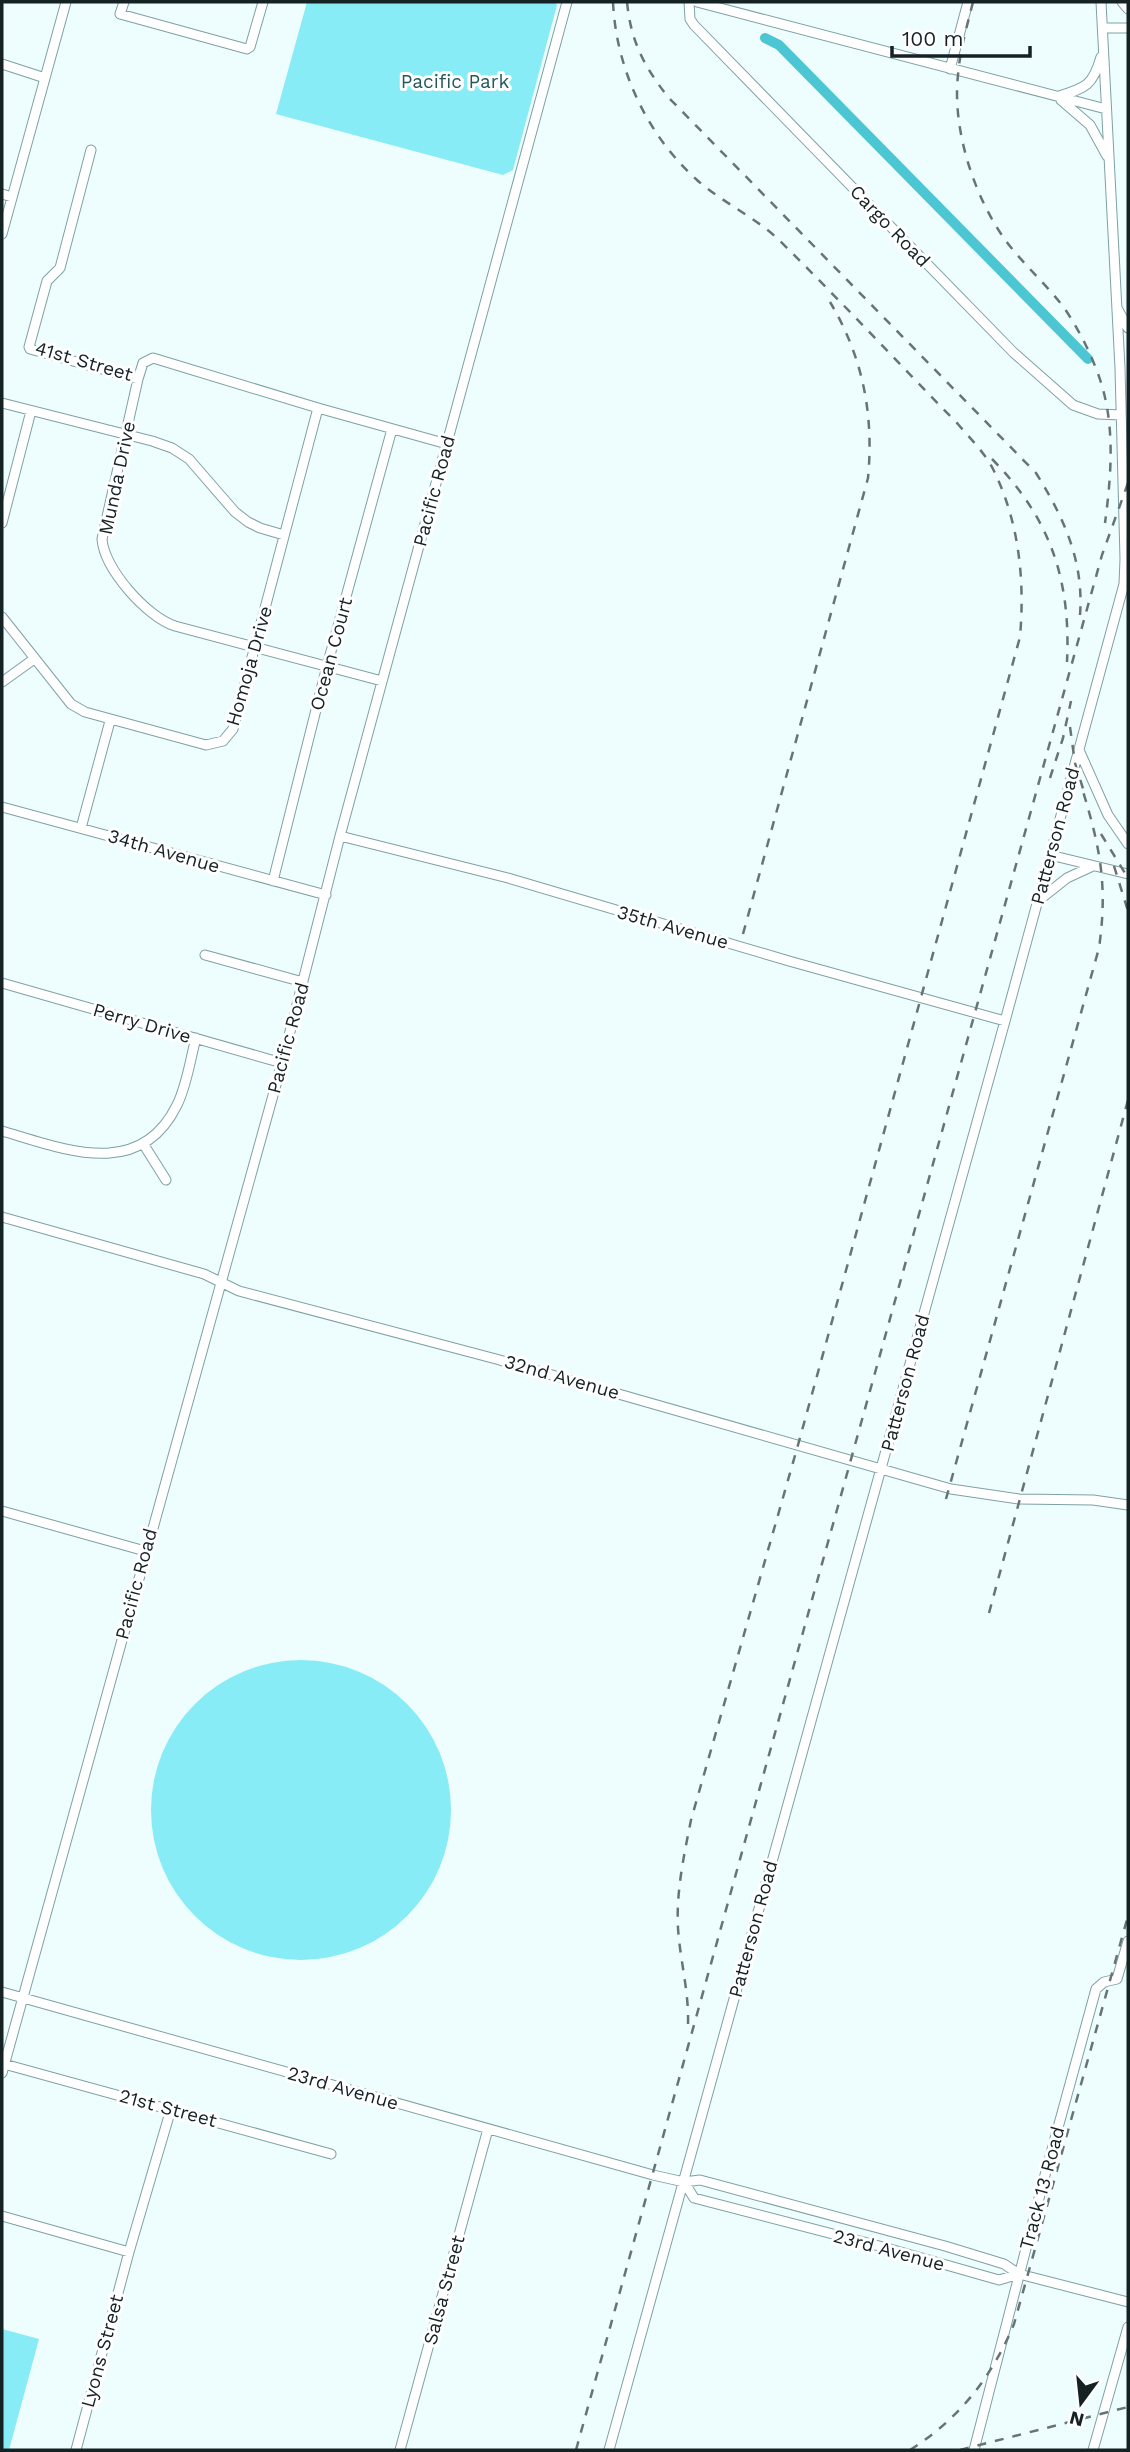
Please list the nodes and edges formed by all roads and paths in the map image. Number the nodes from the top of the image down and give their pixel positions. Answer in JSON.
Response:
{"nodes":[{"id":1,"x":66,"y":2,"type":"edge"},
{"id":2,"x":124,"y":2,"type":"edge"},
{"id":3,"x":263,"y":2,"type":"edge"},
{"id":4,"x":567,"y":2,"type":"edge"},
{"id":5,"x":689,"y":2,"type":"edge"},
{"id":6,"x":697,"y":2,"type":"edge"},
{"id":7,"x":968,"y":2,"type":"edge"},
{"id":8,"x":1101,"y":2,"type":"edge"},
{"id":9,"x":1122,"y":2,"type":"edge"},
{"id":10,"x":1128,"y":9,"type":"edge"},
{"id":11,"x":1103,"y":27,"type":"junction"},
{"id":12,"x":1128,"y":28,"type":"edge"},
{"id":13,"x":1103,"y":49,"type":"junction"},
{"id":14,"x":2,"y":64,"type":"edge"},
{"id":15,"x":950,"y":69,"type":"junction"},
{"id":16,"x":45,"y":78,"type":"junction"},
{"id":17,"x":1057,"y":97,"type":"junction"},
{"id":18,"x":1106,"y":109,"type":"junction"},
{"id":19,"x":91,"y":150,"type":"dead end"},
{"id":20,"x":1108,"y":158,"type":"junction"},
{"id":21,"x":2,"y":194,"type":"edge"},
{"id":22,"x":12,"y":197,"type":"junction"},
{"id":23,"x":2,"y":234,"type":"edge"},
{"id":24,"x":1116,"y":305,"type":"junction"},
{"id":25,"x":1128,"y":328,"type":"edge"},
{"id":26,"x":1124,"y":371,"type":"edge"},
{"id":27,"x":138,"y":379,"type":"junction"},
{"id":28,"x":2,"y":403,"type":"edge"},
{"id":29,"x":318,"y":408,"type":"junction"},
{"id":30,"x":31,"y":411,"type":"junction"},
{"id":31,"x":1121,"y":415,"type":"junction"},
{"id":32,"x":392,"y":429,"type":"junction"},
{"id":33,"x":127,"y":435,"type":"junction"},
{"id":34,"x":1128,"y":435,"type":"edge"},
{"id":35,"x":447,"y":444,"type":"junction"},
{"id":36,"x":1121,"y":462,"type":"junction"},
{"id":37,"x":2,"y":523,"type":"edge"},
{"id":38,"x":284,"y":535,"type":"junction"},
{"id":39,"x":2,"y":617,"type":"edge"},
{"id":40,"x":256,"y":646,"type":"junction"},
{"id":41,"x":34,"y":659,"type":"junction"},
{"id":42,"x":327,"y":666,"type":"junction"},
{"id":43,"x":2,"y":681,"type":"edge"},
{"id":44,"x":382,"y":681,"type":"junction"},
{"id":45,"x":110,"y":720,"type":"junction"},
{"id":46,"x":1079,"y":750,"type":"junction"},
{"id":47,"x":2,"y":807,"type":"edge"},
{"id":48,"x":81,"y":828,"type":"junction"},
{"id":49,"x":340,"y":836,"type":"junction"},
{"id":50,"x":1128,"y":844,"type":"edge"},
{"id":51,"x":1050,"y":855,"type":"junction"},
{"id":52,"x":1093,"y":866,"type":"junction"},
{"id":53,"x":1128,"y":874,"type":"edge"},
{"id":54,"x":273,"y":880,"type":"junction"},
{"id":55,"x":326,"y":895,"type":"junction"},
{"id":56,"x":1037,"y":902,"type":"junction"},
{"id":57,"x":205,"y":956,"type":"dead end"},
{"id":58,"x":303,"y":982,"type":"junction"},
{"id":59,"x":2,"y":983,"type":"edge"},
{"id":60,"x":1005,"y":1021,"type":"junction"},
{"id":61,"x":196,"y":1038,"type":"junction"},
{"id":62,"x":282,"y":1063,"type":"junction"},
{"id":63,"x":2,"y":1131,"type":"edge"},
{"id":64,"x":144,"y":1145,"type":"junction"},
{"id":65,"x":166,"y":1180,"type":"dead end"},
{"id":66,"x":2,"y":1217,"type":"edge"},
{"id":67,"x":221,"y":1281,"type":"junction"},
{"id":68,"x":881,"y":1469,"type":"junction"},
{"id":69,"x":1128,"y":1504,"type":"edge"},
{"id":70,"x":2,"y":1511,"type":"edge"},
{"id":71,"x":145,"y":1551,"type":"junction"},
{"id":72,"x":1128,"y":1941,"type":"edge"},
{"id":73,"x":2,"y":1992,"type":"edge"},
{"id":74,"x":22,"y":1997,"type":"junction"},
{"id":75,"x":3,"y":2068,"type":"edge"},
{"id":76,"x":171,"y":2109,"type":"junction"},
{"id":77,"x":488,"y":2129,"type":"junction"},
{"id":78,"x":331,"y":2154,"type":"dead end"},
{"id":79,"x":684,"y":2182,"type":"junction"},
{"id":80,"x":2,"y":2216,"type":"edge"},
{"id":81,"x":128,"y":2252,"type":"junction"},
{"id":82,"x":1019,"y":2274,"type":"junction"},
{"id":83,"x":1128,"y":2302,"type":"edge"},
{"id":84,"x":1128,"y":2327,"type":"edge"},
{"id":85,"x":76,"y":2450,"type":"edge"},
{"id":86,"x":400,"y":2450,"type":"edge"},
{"id":87,"x":609,"y":2450,"type":"edge"},
{"id":88,"x":974,"y":2450,"type":"edge"},
{"id":89,"x":1093,"y":2450,"type":"edge"}],
"edges":[{"from":1,"to":16,"type":"street"},
{"from":2,"to":3,"type":"street"},
{"from":4,"to":35,"type":"street","name":"Pacific Road"},
{"from":5,"to":31,"type":"street","name":"Cargo Road"},
{"from":6,"to":15,"type":"street"},
{"from":7,"to":15,"type":"street"},
{"from":8,"to":11,"type":"street","name":"Patterson Road"},
{"from":9,"to":10,"type":"street"},
{"from":11,"to":12,"type":"street"},
{"from":11,"to":13,"type":"street","name":"Patterson Road"},
{"from":13,"to":17,"type":"street"},
{"from":13,"to":18,"type":"street","name":"Patterson Road"},
{"from":14,"to":16,"type":"street"},
{"from":15,"to":17,"type":"street"},
{"from":16,"to":22,"type":"street"},
{"from":17,"to":18,"type":"street"},
{"from":17,"to":20,"type":"street"},
{"from":18,"to":20,"type":"street","name":"Patterson Road"},
{"from":19,"to":27,"type":"street","name":"41st Street"},
{"from":20,"to":24,"type":"street","name":"Patterson Road"},
{"from":21,"to":22,"type":"street"},
{"from":22,"to":23,"type":"street"},
{"from":24,"to":25,"type":"street"},
{"from":24,"to":26,"type":"street","name":"Patterson Road"},
{"from":26,"to":31,"type":"street","name":"Patterson Road"},
{"from":27,"to":29,"type":"street","name":"41st Street"},
{"from":27,"to":33,"type":"street","name":"Munda Drive"},
{"from":28,"to":30,"type":"street"},
{"from":29,"to":32,"type":"street","name":"41st Street"},
{"from":29,"to":38,"type":"street","name":"Homoja Drive"},
{"from":30,"to":33,"type":"street"},
{"from":30,"to":37,"type":"street"},
{"from":31,"to":36,"type":"street","name":"Patterson Road"},
{"from":32,"to":35,"type":"street","name":"41st Street"},
{"from":32,"to":42,"type":"street","name":"Ocean Court"},
{"from":33,"to":38,"type":"street"},
{"from":33,"to":40,"type":"street","name":"Munda Drive"},
{"from":34,"to":36,"type":"street"},
{"from":35,"to":44,"type":"street","name":"Pacific Road"},
{"from":36,"to":46,"type":"street","name":"Patterson Road"},
{"from":38,"to":40,"type":"street","name":"Homoja Drive"},
{"from":39,"to":41,"type":"street","name":"Homoja Drive"},
{"from":40,"to":42,"type":"street","name":"Munda Drive"},
{"from":40,"to":45,"type":"street","name":"Homoja Drive"},
{"from":41,"to":43,"type":"street"},
{"from":41,"to":45,"type":"street","name":"Homoja Drive"},
{"from":42,"to":44,"type":"street","name":"Munda Drive"},
{"from":42,"to":54,"type":"street","name":"Ocean Court"},
{"from":44,"to":49,"type":"street","name":"Pacific Road"},
{"from":45,"to":48,"type":"street"},
{"from":46,"to":50,"type":"street"},
{"from":46,"to":51,"type":"street","name":"Patterson Road"},
{"from":47,"to":48,"type":"street","name":"34th Avenue"},
{"from":48,"to":54,"type":"street","name":"34th Avenue"},
{"from":49,"to":55,"type":"street","name":"Pacific Road"},
{"from":49,"to":60,"type":"street","name":"35th Avenue"},
{"from":51,"to":52,"type":"street"},
{"from":51,"to":56,"type":"street","name":"Patterson Road"},
{"from":52,"to":53,"type":"street"},
{"from":52,"to":56,"type":"street"},
{"from":54,"to":55,"type":"street","name":"34th Avenue"},
{"from":55,"to":58,"type":"street","name":"Pacific Road"},
{"from":56,"to":60,"type":"street","name":"Patterson Road"},
{"from":57,"to":58,"type":"street"},
{"from":58,"to":62,"type":"street","name":"Pacific Road"},
{"from":59,"to":61,"type":"street","name":"Perry Drive"},
{"from":60,"to":68,"type":"street","name":"Patterson Road"},
{"from":61,"to":62,"type":"street","name":"Perry Drive"},
{"from":61,"to":64,"type":"street"},
{"from":62,"to":67,"type":"street","name":"Pacific Road"},
{"from":63,"to":64,"type":"street"},
{"from":64,"to":65,"type":"street"},
{"from":66,"to":67,"type":"street","name":"32nd Avenue"},
{"from":67,"to":68,"type":"street","name":"32nd Avenue"},
{"from":67,"to":71,"type":"street","name":"Pacific Road"},
{"from":68,"to":69,"type":"street","name":"32nd Avenue"},
{"from":68,"to":79,"type":"street","name":"Patterson Road"},
{"from":70,"to":71,"type":"street"},
{"from":71,"to":74,"type":"street","name":"Pacific Road"},
{"from":72,"to":82,"type":"street","name":"Track 13 Road"},
{"from":73,"to":74,"type":"street","name":"23rd Avenue"},
{"from":74,"to":75,"type":"street","name":"Pacific Road"},
{"from":74,"to":77,"type":"street","name":"23rd Avenue"},
{"from":75,"to":76,"type":"street","name":"21st Street"},
{"from":76,"to":78,"type":"street","name":"21st Street"},
{"from":76,"to":81,"type":"street","name":"Lyons Street"},
{"from":77,"to":79,"type":"street","name":"23rd Avenue"},
{"from":77,"to":86,"type":"street","name":"Salsa Street"},
{"from":79,"to":82,"type":"street","name":"23rd Avenue"},
{"from":79,"to":82,"type":"street","name":"23rd Avenue"},
{"from":79,"to":87,"type":"street","name":"Patterson Road"},
{"from":80,"to":81,"type":"street"},
{"from":81,"to":85,"type":"street","name":"Lyons Street"},
{"from":82,"to":83,"type":"street","name":"23rd Avenue"},
{"from":82,"to":88,"type":"street","name":"Track 13 Road"},
{"from":84,"to":89,"type":"street"}]}
